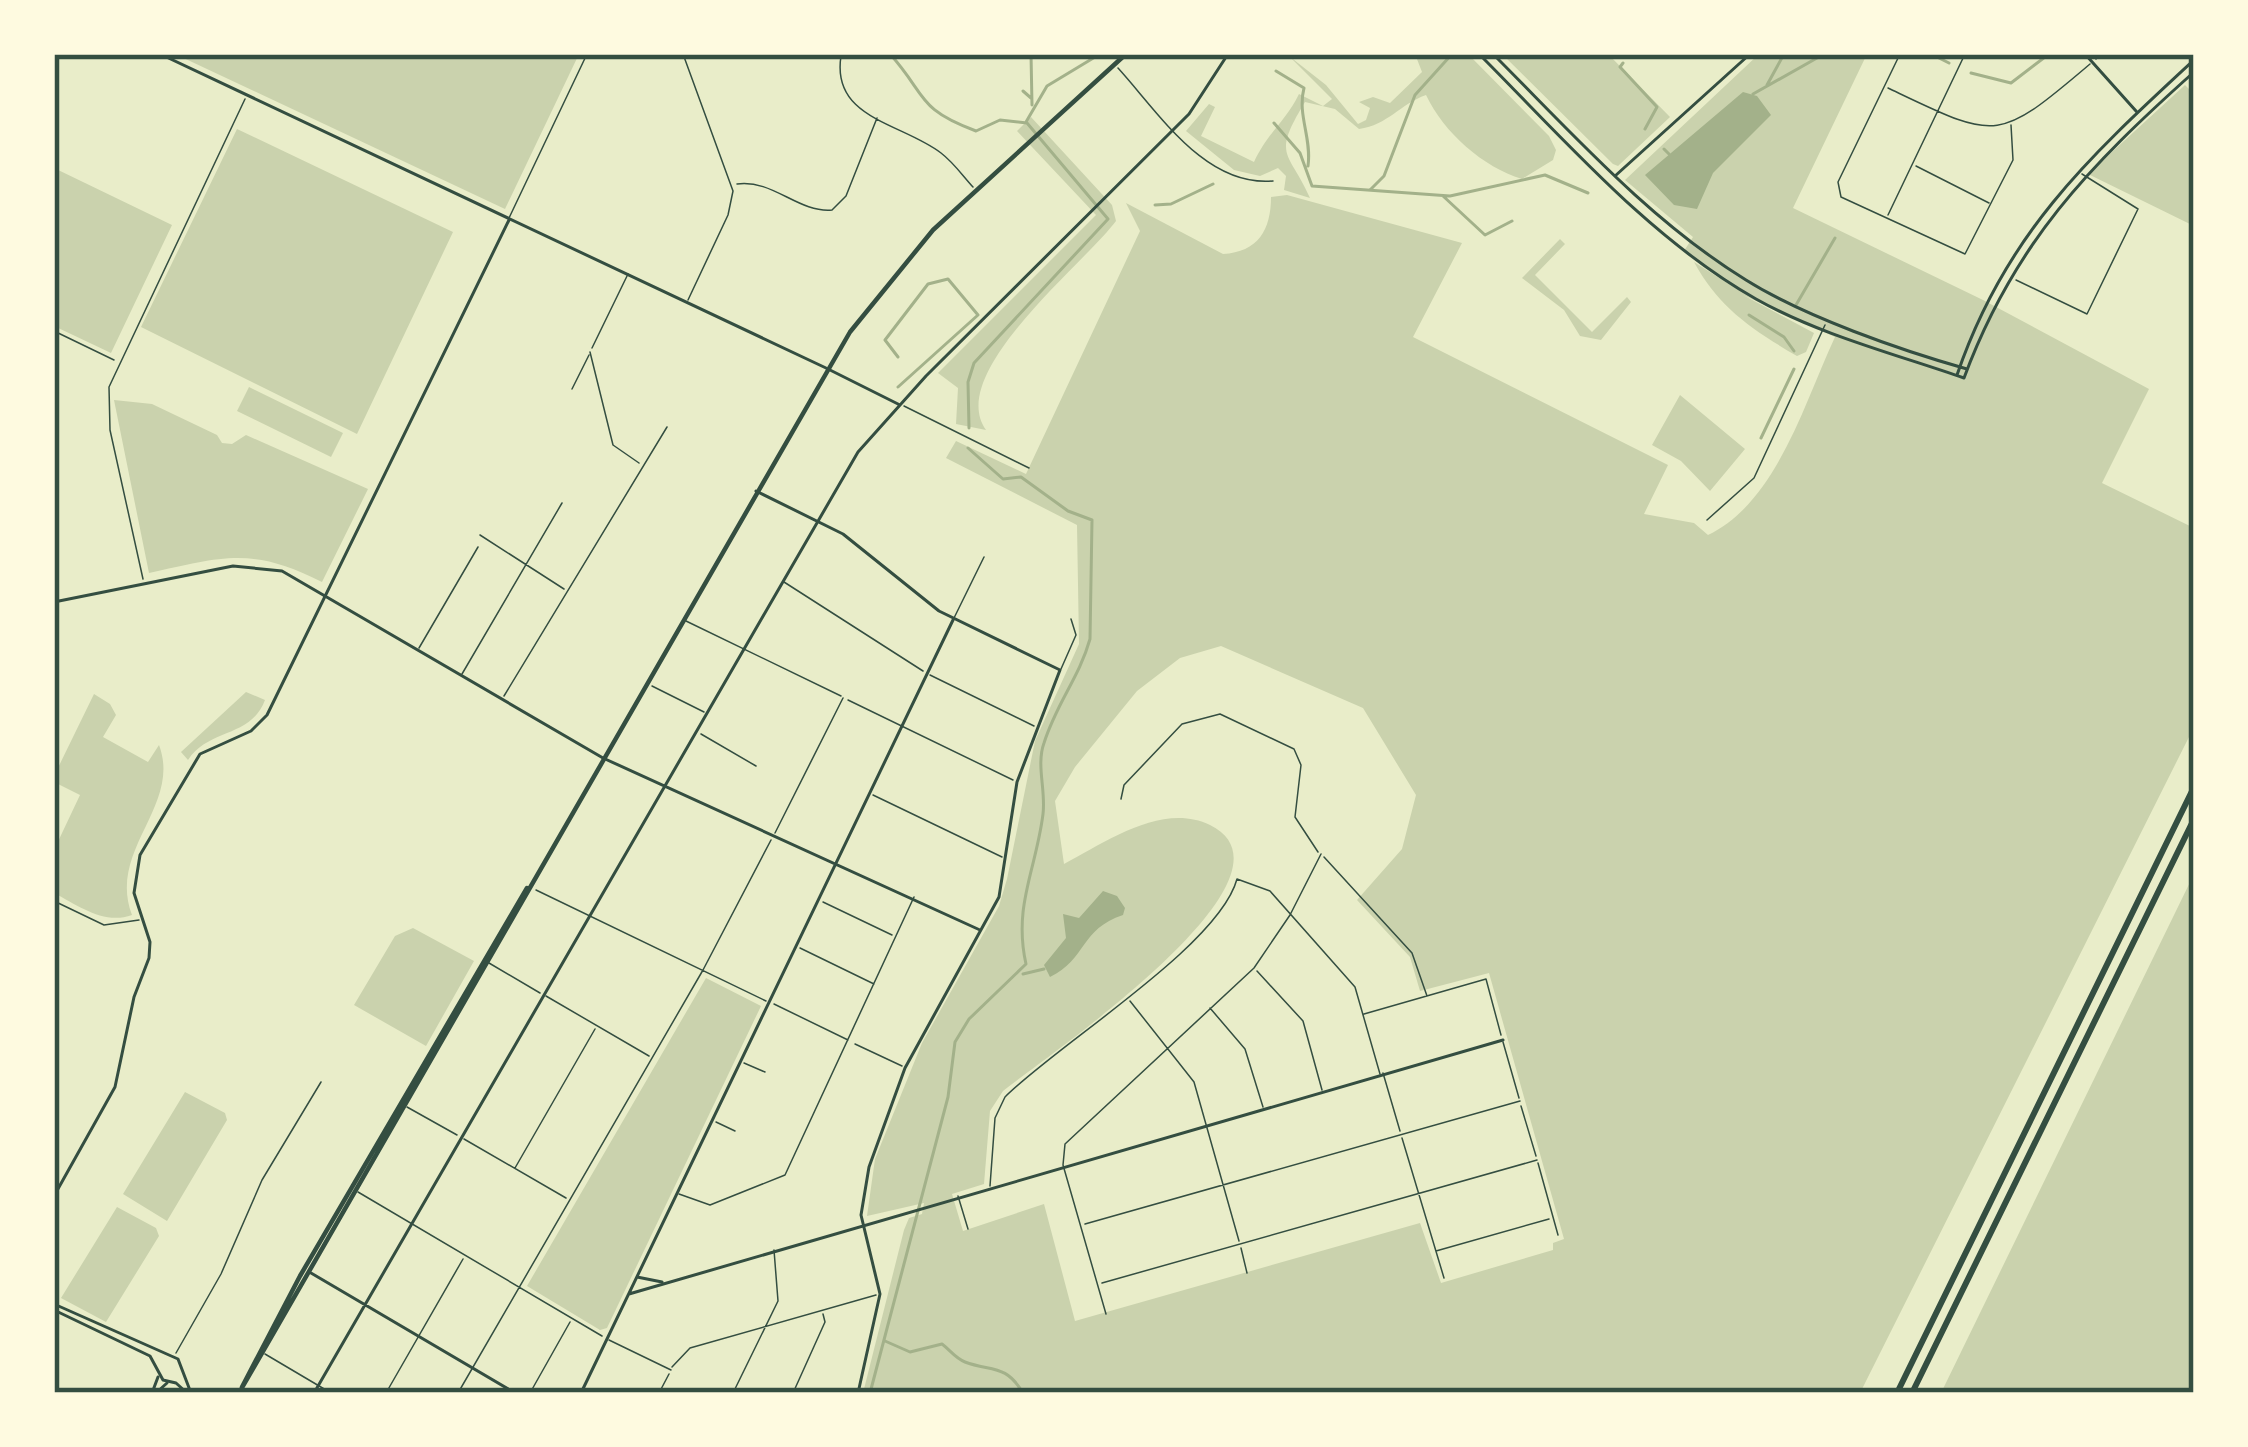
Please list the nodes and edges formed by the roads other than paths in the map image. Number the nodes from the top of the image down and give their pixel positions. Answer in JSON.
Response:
{"nodes":[{"id":1,"x":160,"y":54,"type":"edge"},
{"id":2,"x":587,"y":54,"type":"edge"},
{"id":3,"x":683,"y":54,"type":"edge"},
{"id":4,"x":1126,"y":54,"type":"edge"},
{"id":5,"x":1228,"y":54,"type":"edge"},
{"id":6,"x":1478,"y":54,"type":"edge"},
{"id":7,"x":1493,"y":54,"type":"edge"},
{"id":8,"x":1750,"y":54,"type":"edge"},
{"id":9,"x":1900,"y":54,"type":"edge"},
{"id":10,"x":1965,"y":54,"type":"edge"},
{"id":11,"x":2085,"y":54,"type":"edge"},
{"id":12,"x":2102,"y":54,"type":"edge"},
{"id":13,"x":841,"y":56,"type":"edge"},
{"id":14,"x":2194,"y":60,"type":"edge"},
{"id":15,"x":2092,"y":62,"type":"junction"},
{"id":16,"x":1115,"y":64,"type":"junction"},
{"id":17,"x":2194,"y":72,"type":"edge"},
{"id":18,"x":1884,"y":86,"type":"junction"},
{"id":19,"x":247,"y":95,"type":"junction"},
{"id":20,"x":1937,"y":112,"type":"junction"},
{"id":21,"x":2136,"y":112,"type":"junction"},
{"id":22,"x":877,"y":118,"type":"junction"},
{"id":23,"x":2141,"y":118,"type":"junction"},
{"id":24,"x":2011,"y":125,"type":"junction"},
{"id":25,"x":1173,"y":128,"type":"junction"},
{"id":26,"x":1912,"y":165,"type":"junction"},
{"id":27,"x":2077,"y":171,"type":"junction"},
{"id":28,"x":2083,"y":175,"type":"junction"},
{"id":29,"x":1615,"y":176,"type":"junction"},
{"id":30,"x":1273,"y":181,"type":"dead end"},
{"id":31,"x":1609,"y":182,"type":"junction"},
{"id":32,"x":733,"y":184,"type":"junction"},
{"id":33,"x":976,"y":190,"type":"junction"},
{"id":34,"x":1992,"y":204,"type":"junction"},
{"id":35,"x":509,"y":218,"type":"junction"},
{"id":36,"x":1886,"y":218,"type":"junction"},
{"id":37,"x":2002,"y":273,"type":"junction"},
{"id":38,"x":628,"y":274,"type":"junction"},
{"id":39,"x":2009,"y":277,"type":"junction"},
{"id":40,"x":687,"y":302,"type":"junction"},
{"id":41,"x":1826,"y":321,"type":"junction"},
{"id":42,"x":1823,"y":330,"type":"junction"},
{"id":43,"x":54,"y":331,"type":"edge"},
{"id":44,"x":590,"y":352,"type":"junction"},
{"id":45,"x":117,"y":362,"type":"junction"},
{"id":46,"x":1960,"y":367,"type":"junction"},
{"id":47,"x":826,"y":368,"type":"junction"},
{"id":48,"x":1967,"y":369,"type":"junction"},
{"id":49,"x":1958,"y":376,"type":"junction"},
{"id":50,"x":572,"y":389,"type":"dead end"},
{"id":51,"x":900,"y":405,"type":"junction"},
{"id":52,"x":667,"y":427,"type":"dead end"},
{"id":53,"x":643,"y":465,"type":"junction"},
{"id":54,"x":1029,"y":468,"type":"dead end"},
{"id":55,"x":756,"y":491,"type":"junction"},
{"id":56,"x":562,"y":503,"type":"dead end"},
{"id":57,"x":1707,"y":520,"type":"dead end"},
{"id":58,"x":819,"y":521,"type":"junction"},
{"id":59,"x":480,"y":535,"type":"dead end"},
{"id":60,"x":478,"y":548,"type":"dead end"},
{"id":61,"x":984,"y":557,"type":"dead end"},
{"id":62,"x":525,"y":566,"type":"junction"},
{"id":63,"x":784,"y":582,"type":"junction"},
{"id":64,"x":143,"y":583,"type":"junction"},
{"id":65,"x":567,"y":591,"type":"junction"},
{"id":66,"x":326,"y":593,"type":"junction"},
{"id":67,"x":54,"y":602,"type":"edge"},
{"id":68,"x":682,"y":619,"type":"junction"},
{"id":69,"x":954,"y":619,"type":"junction"},
{"id":70,"x":1070,"y":619,"type":"dead end"},
{"id":71,"x":419,"y":648,"type":"junction"},
{"id":72,"x":745,"y":650,"type":"junction"},
{"id":73,"x":1060,"y":670,"type":"junction"},
{"id":74,"x":462,"y":674,"type":"junction"},
{"id":75,"x":928,"y":674,"type":"junction"},
{"id":76,"x":646,"y":683,"type":"junction"},
{"id":77,"x":503,"y":698,"type":"junction"},
{"id":78,"x":844,"y":698,"type":"junction"},
{"id":79,"x":707,"y":714,"type":"junction"},
{"id":80,"x":902,"y":726,"type":"junction"},
{"id":81,"x":1034,"y":726,"type":"junction"},
{"id":82,"x":697,"y":732,"type":"junction"},
{"id":83,"x":603,"y":758,"type":"junction"},
{"id":84,"x":756,"y":766,"type":"dead end"},
{"id":85,"x":1017,"y":782,"type":"junction"},
{"id":86,"x":2194,"y":787,"type":"edge"},
{"id":87,"x":665,"y":788,"type":"junction"},
{"id":88,"x":870,"y":793,"type":"junction"},
{"id":89,"x":1121,"y":799,"type":"dead end"},
{"id":90,"x":2194,"y":819,"type":"edge"},
{"id":91,"x":773,"y":836,"type":"junction"},
{"id":92,"x":1321,"y":854,"type":"junction"},
{"id":93,"x":1005,"y":858,"type":"junction"},
{"id":94,"x":838,"y":860,"type":"junction"},
{"id":95,"x":529,"y":886,"type":"junction"},
{"id":96,"x":914,"y":898,"type":"junction"},
{"id":97,"x":819,"y":900,"type":"junction"},
{"id":98,"x":54,"y":901,"type":"edge"},
{"id":99,"x":1290,"y":915,"type":"junction"},
{"id":100,"x":591,"y":916,"type":"junction"},
{"id":101,"x":142,"y":918,"type":"junction"},
{"id":102,"x":982,"y":930,"type":"junction"},
{"id":103,"x":895,"y":937,"type":"junction"},
{"id":104,"x":796,"y":946,"type":"junction"},
{"id":105,"x":489,"y":963,"type":"junction"},
{"id":106,"x":1254,"y":968,"type":"junction"},
{"id":107,"x":703,"y":970,"type":"junction"},
{"id":108,"x":877,"y":986,"type":"junction"},
{"id":109,"x":543,"y":995,"type":"junction"},
{"id":110,"x":1427,"y":996,"type":"junction"},
{"id":111,"x":1127,"y":998,"type":"junction"},
{"id":112,"x":769,"y":1002,"type":"junction"},
{"id":113,"x":1210,"y":1008,"type":"junction"},
{"id":114,"x":1364,"y":1014,"type":"junction"},
{"id":115,"x":597,"y":1026,"type":"junction"},
{"id":116,"x":1503,"y":1040,"type":"junction"},
{"id":117,"x":850,"y":1042,"type":"junction"},
{"id":118,"x":1165,"y":1048,"type":"junction"},
{"id":119,"x":652,"y":1058,"type":"junction"},
{"id":120,"x":741,"y":1061,"type":"junction"},
{"id":121,"x":905,"y":1068,"type":"junction"},
{"id":122,"x":765,"y":1072,"type":"dead end"},
{"id":123,"x":1382,"y":1073,"type":"junction"},
{"id":124,"x":321,"y":1082,"type":"dead end"},
{"id":125,"x":1322,"y":1090,"type":"junction"},
{"id":126,"x":1520,"y":1101,"type":"junction"},
{"id":127,"x":407,"y":1106,"type":"junction"},
{"id":128,"x":1263,"y":1107,"type":"junction"},
{"id":129,"x":712,"y":1120,"type":"junction"},
{"id":130,"x":1205,"y":1124,"type":"junction"},
{"id":131,"x":735,"y":1131,"type":"dead end"},
{"id":132,"x":1401,"y":1135,"type":"junction"},
{"id":133,"x":461,"y":1137,"type":"junction"},
{"id":134,"x":1537,"y":1160,"type":"junction"},
{"id":135,"x":1063,"y":1165,"type":"junction"},
{"id":136,"x":515,"y":1169,"type":"junction"},
{"id":137,"x":1223,"y":1185,"type":"junction"},
{"id":138,"x":990,"y":1186,"type":"junction"},
{"id":139,"x":358,"y":1192,"type":"junction"},
{"id":140,"x":677,"y":1193,"type":"junction"},
{"id":141,"x":1417,"y":1194,"type":"junction"},
{"id":142,"x":54,"y":1196,"type":"edge"},
{"id":143,"x":958,"y":1196,"type":"junction"},
{"id":144,"x":570,"y":1200,"type":"junction"},
{"id":145,"x":1553,"y":1217,"type":"junction"},
{"id":146,"x":411,"y":1223,"type":"junction"},
{"id":147,"x":863,"y":1224,"type":"junction"},
{"id":148,"x":1081,"y":1225,"type":"junction"},
{"id":149,"x":968,"y":1229,"type":"dead end"},
{"id":150,"x":1558,"y":1235,"type":"dead end"},
{"id":151,"x":1240,"y":1245,"type":"junction"},
{"id":152,"x":774,"y":1250,"type":"junction"},
{"id":153,"x":1435,"y":1251,"type":"junction"},
{"id":154,"x":465,"y":1255,"type":"junction"},
{"id":155,"x":311,"y":1273,"type":"junction"},
{"id":156,"x":1247,"y":1274,"type":"dead end"},
{"id":157,"x":637,"y":1277,"type":"junction"},
{"id":158,"x":1444,"y":1278,"type":"dead end"},
{"id":159,"x":664,"y":1282,"type":"junction"},
{"id":160,"x":1098,"y":1285,"type":"junction"},
{"id":161,"x":519,"y":1287,"type":"junction"},
{"id":162,"x":628,"y":1294,"type":"junction"},
{"id":163,"x":880,"y":1294,"type":"junction"},
{"id":164,"x":365,"y":1304,"type":"junction"},
{"id":165,"x":54,"y":1307,"type":"edge"},
{"id":166,"x":822,"y":1310,"type":"junction"},
{"id":167,"x":1106,"y":1314,"type":"dead end"},
{"id":168,"x":572,"y":1318,"type":"junction"},
{"id":169,"x":765,"y":1327,"type":"junction"},
{"id":170,"x":107,"y":1332,"type":"junction"},
{"id":171,"x":418,"y":1336,"type":"junction"},
{"id":172,"x":607,"y":1339,"type":"junction"},
{"id":173,"x":265,"y":1354,"type":"junction"},
{"id":174,"x":171,"y":1358,"type":"junction"},
{"id":175,"x":159,"y":1367,"type":"junction"},
{"id":176,"x":472,"y":1368,"type":"junction"},
{"id":177,"x":670,"y":1370,"type":"junction"},
{"id":178,"x":159,"y":1375,"type":"junction"},
{"id":179,"x":184,"y":1375,"type":"junction"},
{"id":180,"x":167,"y":1383,"type":"junction"},
{"id":181,"x":176,"y":1383,"type":"junction"},
{"id":182,"x":318,"y":1385,"type":"junction"},
{"id":183,"x":240,"y":1391,"type":"edge"},
{"id":184,"x":154,"y":1393,"type":"edge"},
{"id":185,"x":189,"y":1393,"type":"edge"},
{"id":186,"x":314,"y":1393,"type":"edge"},
{"id":187,"x":332,"y":1393,"type":"edge"},
{"id":188,"x":386,"y":1393,"type":"edge"},
{"id":189,"x":458,"y":1393,"type":"edge"},
{"id":190,"x":515,"y":1393,"type":"edge"},
{"id":191,"x":530,"y":1393,"type":"edge"},
{"id":192,"x":581,"y":1393,"type":"edge"},
{"id":193,"x":659,"y":1393,"type":"edge"},
{"id":194,"x":733,"y":1393,"type":"edge"},
{"id":195,"x":794,"y":1393,"type":"edge"},
{"id":196,"x":857,"y":1393,"type":"edge"},
{"id":197,"x":1897,"y":1393,"type":"edge"},
{"id":198,"x":1912,"y":1393,"type":"edge"}],
"edges":[{"from":1,"to":19,"type":"street"},
{"from":2,"to":35,"type":"street"},
{"from":3,"to":32,"type":"street"},
{"from":4,"to":16,"type":"main road"},
{"from":5,"to":25,"type":"street"},
{"from":6,"to":31,"type":"street"},
{"from":7,"to":29,"type":"street"},
{"from":8,"to":29,"type":"street"},
{"from":9,"to":18,"type":"street"},
{"from":10,"to":20,"type":"street"},
{"from":11,"to":15,"type":"street"},
{"from":12,"to":15,"type":"street"},
{"from":13,"to":22,"type":"street"},
{"from":14,"to":21,"type":"street"},
{"from":15,"to":21,"type":"street"},
{"from":15,"to":24,"type":"street"},
{"from":16,"to":25,"type":"street"},
{"from":16,"to":33,"type":"main road"},
{"from":17,"to":23,"type":"street"},
{"from":18,"to":20,"type":"street"},
{"from":18,"to":36,"type":"street"},
{"from":19,"to":35,"type":"street"},
{"from":19,"to":45,"type":"street"},
{"from":20,"to":24,"type":"street"},
{"from":20,"to":26,"type":"street"},
{"from":21,"to":23,"type":"street"},
{"from":21,"to":27,"type":"street"},
{"from":22,"to":32,"type":"street"},
{"from":22,"to":33,"type":"street"},
{"from":23,"to":28,"type":"street"},
{"from":24,"to":34,"type":"street"},
{"from":25,"to":30,"type":"street"},
{"from":25,"to":51,"type":"street"},
{"from":26,"to":34,"type":"street"},
{"from":26,"to":36,"type":"street"},
{"from":27,"to":28,"type":"street"},
{"from":27,"to":37,"type":"street"},
{"from":28,"to":39,"type":"street"},
{"from":28,"to":39,"type":"street"},
{"from":29,"to":31,"type":"street"},
{"from":29,"to":41,"type":"street"},
{"from":31,"to":42,"type":"street"},
{"from":32,"to":40,"type":"street"},
{"from":33,"to":47,"type":"main road"},
{"from":34,"to":36,"type":"street"},
{"from":35,"to":38,"type":"street"},
{"from":35,"to":66,"type":"street"},
{"from":37,"to":39,"type":"street"},
{"from":37,"to":46,"type":"street"},
{"from":38,"to":40,"type":"street"},
{"from":38,"to":44,"type":"street"},
{"from":39,"to":48,"type":"street"},
{"from":40,"to":47,"type":"street"},
{"from":41,"to":42,"type":"street"},
{"from":41,"to":46,"type":"street"},
{"from":42,"to":49,"type":"street"},
{"from":42,"to":57,"type":"street"},
{"from":43,"to":45,"type":"street"},
{"from":44,"to":50,"type":"street"},
{"from":44,"to":53,"type":"street"},
{"from":45,"to":64,"type":"street"},
{"from":46,"to":48,"type":"street"},
{"from":46,"to":49,"type":"street"},
{"from":47,"to":51,"type":"street"},
{"from":47,"to":55,"type":"main road"},
{"from":48,"to":49,"type":"street"},
{"from":51,"to":54,"type":"street"},
{"from":51,"to":58,"type":"street"},
{"from":52,"to":53,"type":"street"},
{"from":53,"to":65,"type":"street"},
{"from":55,"to":58,"type":"street"},
{"from":55,"to":68,"type":"main road"},
{"from":56,"to":62,"type":"street"},
{"from":58,"to":63,"type":"street"},
{"from":58,"to":69,"type":"street"},
{"from":59,"to":62,"type":"street"},
{"from":60,"to":71,"type":"street"},
{"from":61,"to":69,"type":"street"},
{"from":62,"to":65,"type":"street"},
{"from":62,"to":74,"type":"street"},
{"from":63,"to":72,"type":"street"},
{"from":63,"to":75,"type":"street"},
{"from":64,"to":66,"type":"street"},
{"from":64,"to":67,"type":"street"},
{"from":65,"to":77,"type":"street"},
{"from":66,"to":71,"type":"street"},
{"from":66,"to":101,"type":"street"},
{"from":68,"to":72,"type":"street"},
{"from":68,"to":76,"type":"main road"},
{"from":69,"to":73,"type":"street"},
{"from":69,"to":75,"type":"street"},
{"from":70,"to":73,"type":"street"},
{"from":71,"to":74,"type":"street"},
{"from":72,"to":78,"type":"street"},
{"from":72,"to":79,"type":"street"},
{"from":73,"to":81,"type":"street"},
{"from":74,"to":77,"type":"street"},
{"from":75,"to":80,"type":"street"},
{"from":75,"to":81,"type":"street"},
{"from":76,"to":79,"type":"street"},
{"from":76,"to":83,"type":"main road"},
{"from":77,"to":83,"type":"street"},
{"from":78,"to":80,"type":"street"},
{"from":78,"to":91,"type":"street"},
{"from":79,"to":82,"type":"street"},
{"from":80,"to":85,"type":"street"},
{"from":80,"to":88,"type":"street"},
{"from":81,"to":85,"type":"street"},
{"from":82,"to":84,"type":"street"},
{"from":82,"to":87,"type":"street"},
{"from":83,"to":87,"type":"street"},
{"from":83,"to":95,"type":"main road"},
{"from":85,"to":93,"type":"street"},
{"from":86,"to":197,"type":"highway"},
{"from":87,"to":91,"type":"street"},
{"from":87,"to":100,"type":"street"},
{"from":88,"to":93,"type":"street"},
{"from":88,"to":94,"type":"street"},
{"from":89,"to":92,"type":"street"},
{"from":90,"to":198,"type":"highway"},
{"from":91,"to":94,"type":"street"},
{"from":91,"to":107,"type":"street"},
{"from":92,"to":99,"type":"street"},
{"from":92,"to":110,"type":"street"},
{"from":93,"to":102,"type":"street"},
{"from":94,"to":96,"type":"street"},
{"from":94,"to":97,"type":"street"},
{"from":95,"to":100,"type":"street"},
{"from":95,"to":105,"type":"main road"},
{"from":95,"to":183,"type":"main road"},
{"from":96,"to":102,"type":"street"},
{"from":96,"to":103,"type":"street"},
{"from":97,"to":103,"type":"street"},
{"from":97,"to":104,"type":"street"},
{"from":98,"to":101,"type":"street"},
{"from":99,"to":106,"type":"street"},
{"from":99,"to":111,"type":"street"},
{"from":99,"to":114,"type":"street"},
{"from":100,"to":107,"type":"street"},
{"from":100,"to":109,"type":"street"},
{"from":101,"to":142,"type":"street"},
{"from":102,"to":121,"type":"street"},
{"from":103,"to":108,"type":"street"},
{"from":104,"to":108,"type":"street"},
{"from":104,"to":112,"type":"street"},
{"from":105,"to":109,"type":"street"},
{"from":105,"to":127,"type":"main road"},
{"from":106,"to":113,"type":"street"},
{"from":106,"to":125,"type":"street"},
{"from":107,"to":112,"type":"street"},
{"from":107,"to":119,"type":"street"},
{"from":108,"to":117,"type":"street"},
{"from":109,"to":115,"type":"street"},
{"from":109,"to":133,"type":"street"},
{"from":110,"to":114,"type":"street"},
{"from":110,"to":116,"type":"street"},
{"from":111,"to":118,"type":"street"},
{"from":111,"to":138,"type":"street"},
{"from":112,"to":117,"type":"street"},
{"from":112,"to":120,"type":"street"},
{"from":113,"to":118,"type":"street"},
{"from":113,"to":128,"type":"street"},
{"from":114,"to":123,"type":"street"},
{"from":115,"to":119,"type":"street"},
{"from":115,"to":136,"type":"street"},
{"from":116,"to":123,"type":"street"},
{"from":116,"to":126,"type":"street"},
{"from":117,"to":121,"type":"street"},
{"from":117,"to":140,"type":"street"},
{"from":118,"to":130,"type":"street"},
{"from":118,"to":135,"type":"street"},
{"from":119,"to":144,"type":"street"},
{"from":120,"to":122,"type":"street"},
{"from":120,"to":129,"type":"street"},
{"from":121,"to":147,"type":"street"},
{"from":123,"to":125,"type":"street"},
{"from":123,"to":132,"type":"street"},
{"from":124,"to":174,"type":"street"},
{"from":125,"to":128,"type":"street"},
{"from":126,"to":132,"type":"street"},
{"from":126,"to":134,"type":"street"},
{"from":127,"to":133,"type":"street"},
{"from":127,"to":139,"type":"main road"},
{"from":128,"to":130,"type":"street"},
{"from":129,"to":131,"type":"street"},
{"from":129,"to":140,"type":"street"},
{"from":130,"to":135,"type":"street"},
{"from":130,"to":137,"type":"street"},
{"from":132,"to":137,"type":"street"},
{"from":132,"to":141,"type":"street"},
{"from":133,"to":136,"type":"street"},
{"from":133,"to":146,"type":"street"},
{"from":134,"to":141,"type":"street"},
{"from":134,"to":145,"type":"street"},
{"from":135,"to":138,"type":"street"},
{"from":135,"to":148,"type":"street"},
{"from":136,"to":144,"type":"street"},
{"from":137,"to":148,"type":"street"},
{"from":137,"to":151,"type":"street"},
{"from":138,"to":143,"type":"street"},
{"from":139,"to":146,"type":"street"},
{"from":139,"to":155,"type":"main road"},
{"from":140,"to":157,"type":"street"},
{"from":141,"to":151,"type":"street"},
{"from":141,"to":153,"type":"street"},
{"from":143,"to":147,"type":"street"},
{"from":143,"to":149,"type":"street"},
{"from":144,"to":161,"type":"street"},
{"from":145,"to":150,"type":"street"},
{"from":145,"to":153,"type":"street"},
{"from":146,"to":154,"type":"street"},
{"from":146,"to":164,"type":"street"},
{"from":147,"to":152,"type":"street"},
{"from":147,"to":163,"type":"street"},
{"from":148,"to":160,"type":"street"},
{"from":151,"to":156,"type":"street"},
{"from":151,"to":160,"type":"street"},
{"from":152,"to":159,"type":"street"},
{"from":152,"to":169,"type":"street"},
{"from":153,"to":158,"type":"street"},
{"from":154,"to":161,"type":"street"},
{"from":154,"to":171,"type":"street"},
{"from":155,"to":164,"type":"street"},
{"from":155,"to":173,"type":"main road"},
{"from":157,"to":159,"type":"street"},
{"from":157,"to":162,"type":"street"},
{"from":159,"to":162,"type":"street"},
{"from":160,"to":167,"type":"street"},
{"from":161,"to":168,"type":"street"},
{"from":161,"to":176,"type":"street"},
{"from":162,"to":172,"type":"street"},
{"from":163,"to":166,"type":"street"},
{"from":163,"to":196,"type":"street"},
{"from":164,"to":171,"type":"street"},
{"from":164,"to":182,"type":"street"},
{"from":165,"to":170,"type":"street"},
{"from":166,"to":169,"type":"street"},
{"from":166,"to":195,"type":"street"},
{"from":168,"to":172,"type":"street"},
{"from":168,"to":191,"type":"street"},
{"from":169,"to":177,"type":"street"},
{"from":169,"to":194,"type":"street"},
{"from":170,"to":174,"type":"street"},
{"from":170,"to":175,"type":"street"},
{"from":171,"to":176,"type":"street"},
{"from":171,"to":188,"type":"street"},
{"from":172,"to":177,"type":"street"},
{"from":172,"to":192,"type":"street"},
{"from":173,"to":182,"type":"street"},
{"from":173,"to":183,"type":"main road"},
{"from":174,"to":175,"type":"street"},
{"from":174,"to":179,"type":"street"},
{"from":175,"to":178,"type":"street"},
{"from":176,"to":189,"type":"street"},
{"from":176,"to":190,"type":"street"},
{"from":177,"to":193,"type":"street"},
{"from":178,"to":180,"type":"street"},
{"from":178,"to":184,"type":"street"},
{"from":179,"to":181,"type":"street"},
{"from":179,"to":185,"type":"street"},
{"from":180,"to":181,"type":"street"},
{"from":180,"to":184,"type":"street"},
{"from":181,"to":185,"type":"street"},
{"from":182,"to":186,"type":"street"},
{"from":182,"to":187,"type":"street"}]}
